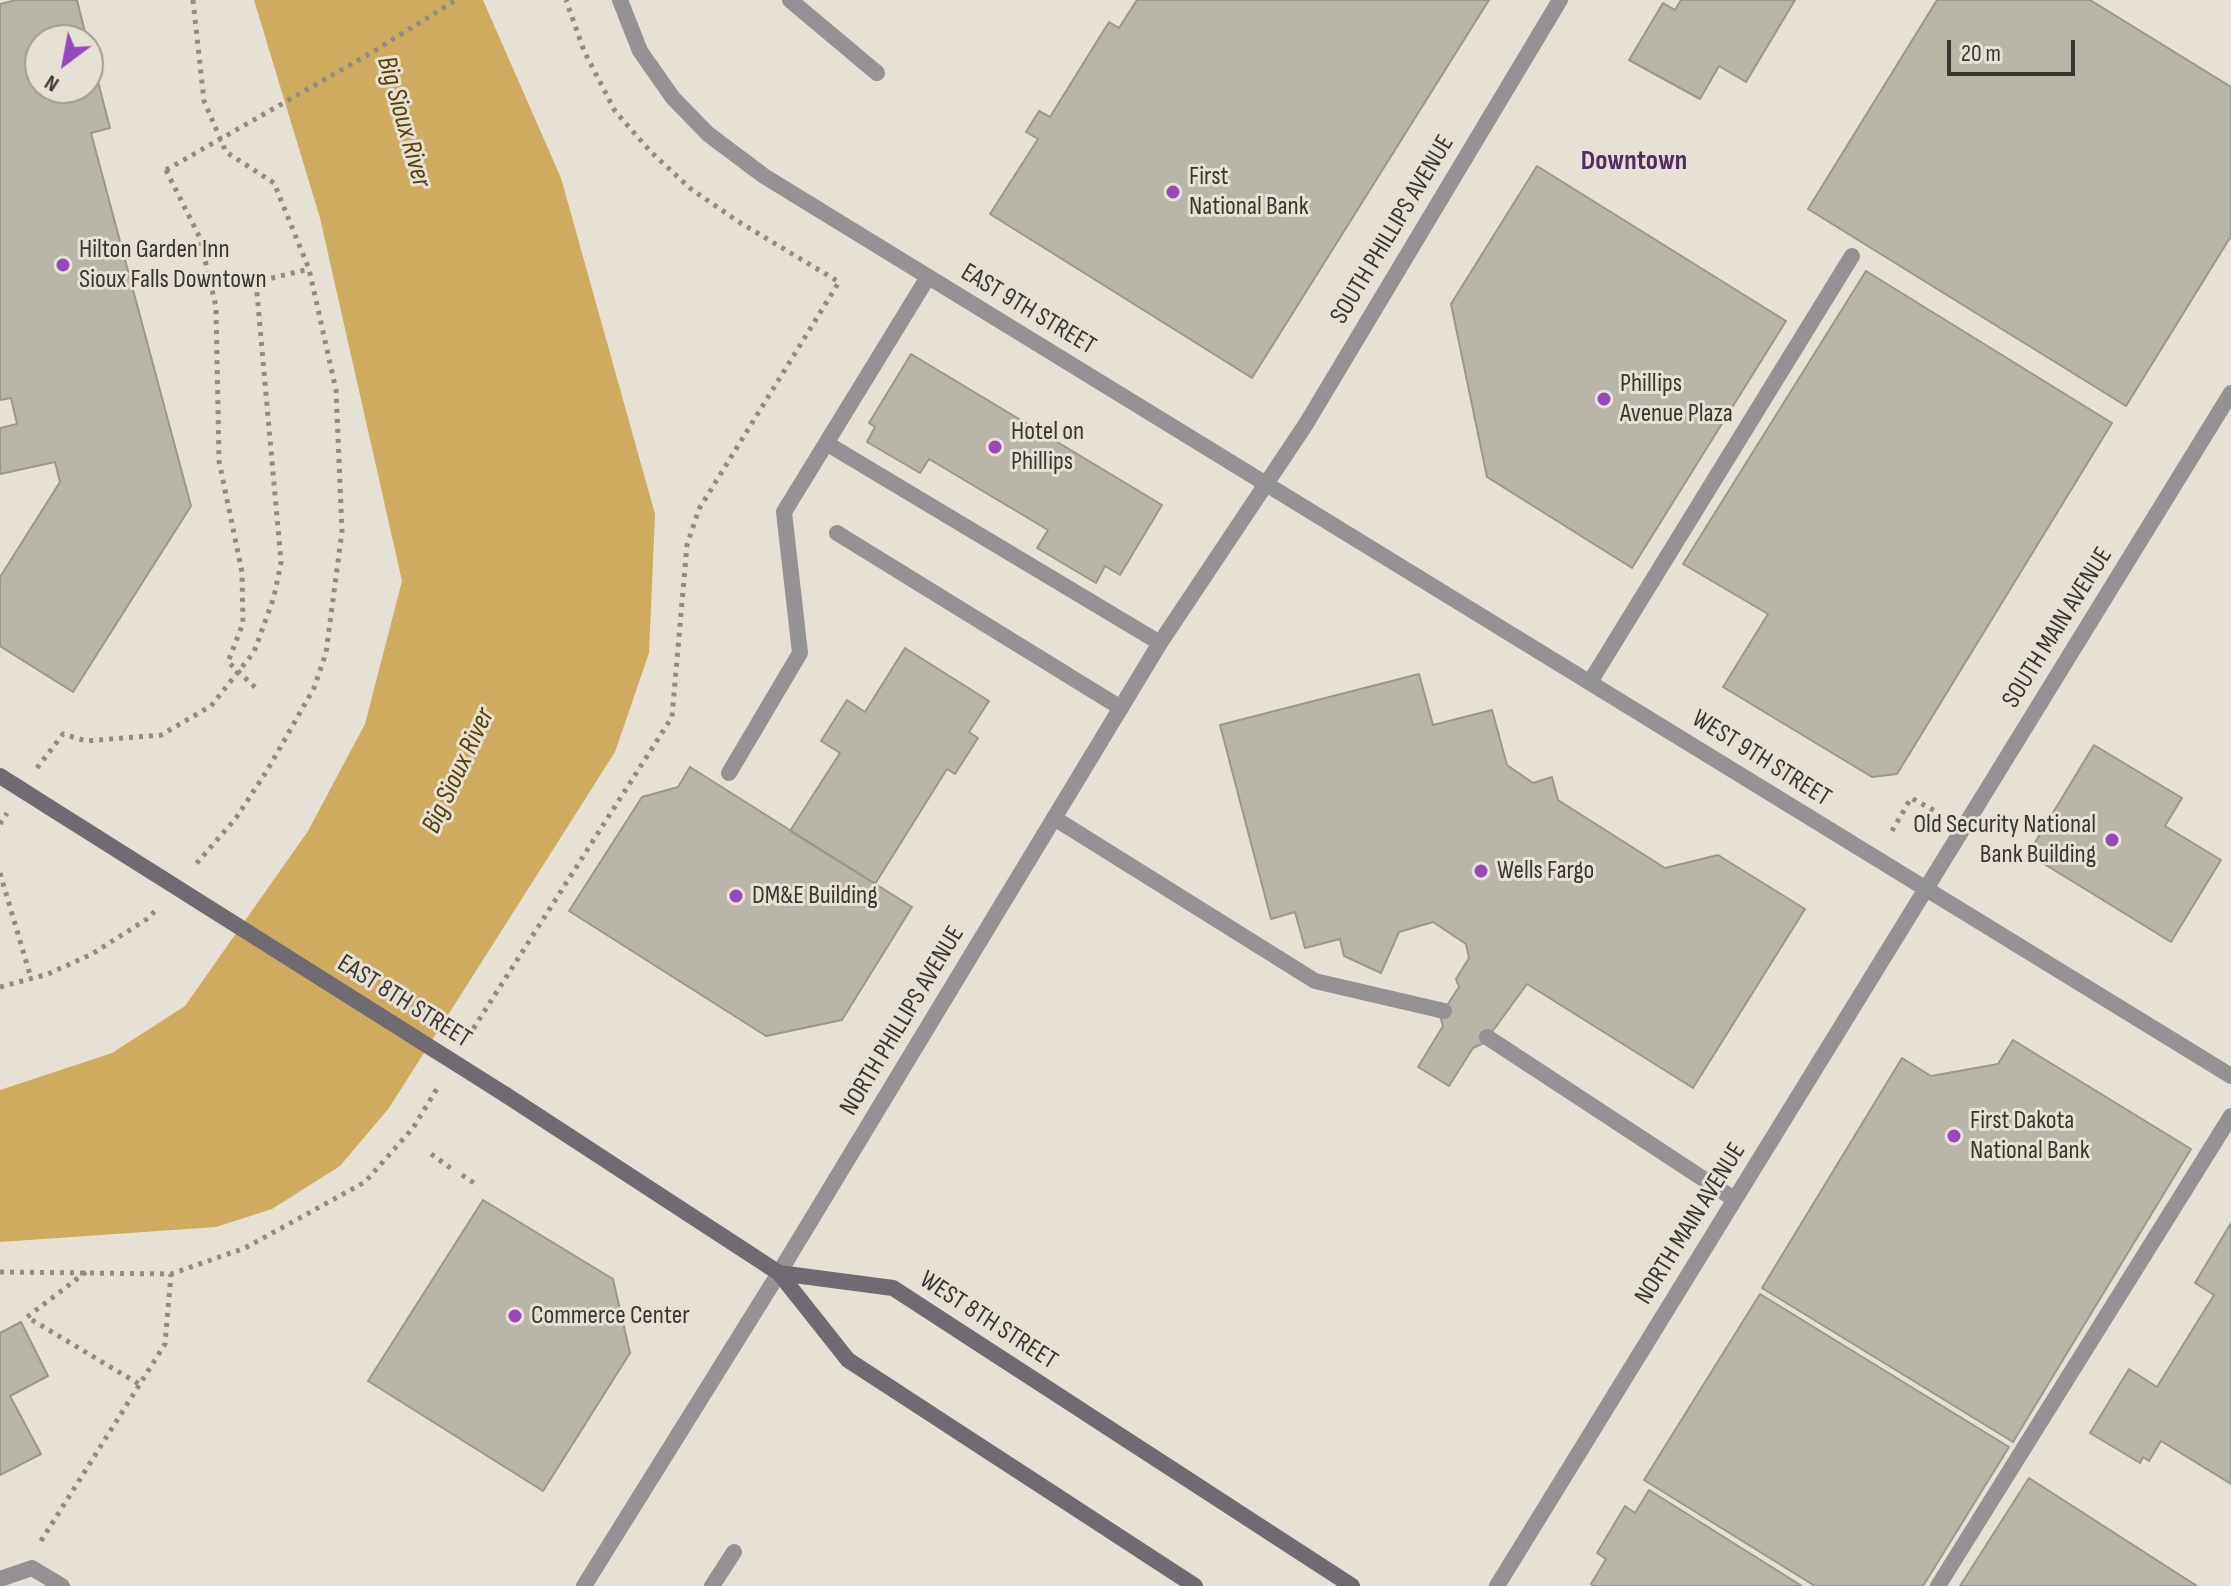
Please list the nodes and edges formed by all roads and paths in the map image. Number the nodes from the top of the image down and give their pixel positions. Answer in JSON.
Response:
{"nodes":[{"id":1,"x":193,"y":0,"type":"edge"},
{"id":2,"x":456,"y":0,"type":"edge"},
{"id":3,"x":566,"y":0,"type":"edge"},
{"id":4,"x":620,"y":0,"type":"edge"},
{"id":5,"x":790,"y":0,"type":"edge"},
{"id":6,"x":1560,"y":0,"type":"edge"},
{"id":7,"x":877,"y":73,"type":"dead end"},
{"id":8,"x":1852,"y":256,"type":"dead end"},
{"id":9,"x":309,"y":269,"type":"junction"},
{"id":10,"x":928,"y":277,"type":"junction"},
{"id":11,"x":2231,"y":393,"type":"edge"},
{"id":12,"x":826,"y":443,"type":"junction"},
{"id":13,"x":1266,"y":483,"type":"junction"},
{"id":14,"x":837,"y":533,"type":"dead end"},
{"id":15,"x":1160,"y":643,"type":"junction"},
{"id":16,"x":240,"y":673,"type":"junction"},
{"id":17,"x":1590,"y":682,"type":"junction"},
{"id":18,"x":258,"y":690,"type":"dead end"},
{"id":19,"x":1121,"y":708,"type":"junction"},
{"id":20,"x":729,"y":773,"type":"dead end"},
{"id":21,"x":0,"y":776,"type":"edge"},
{"id":22,"x":21,"y":790,"type":"junction"},
{"id":23,"x":1054,"y":818,"type":"junction"},
{"id":24,"x":1950,"y":819,"type":"dead end"},
{"id":25,"x":0,"y":824,"type":"edge"},
{"id":26,"x":1892,"y":831,"type":"dead end"},
{"id":27,"x":0,"y":873,"type":"edge"},
{"id":28,"x":187,"y":874,"type":"dead end"},
{"id":29,"x":1925,"y":888,"type":"junction"},
{"id":30,"x":167,"y":897,"type":"dead end"},
{"id":31,"x":31,"y":978,"type":"junction"},
{"id":32,"x":0,"y":987,"type":"edge"},
{"id":33,"x":1444,"y":1011,"type":"dead end"},
{"id":34,"x":1487,"y":1037,"type":"dead end"},
{"id":35,"x":463,"y":1047,"type":"dead end"},
{"id":36,"x":446,"y":1074,"type":"dead end"},
{"id":37,"x":2231,"y":1076,"type":"edge"},
{"id":38,"x":2231,"y":1116,"type":"edge"},
{"id":39,"x":431,"y":1154,"type":"dead end"},
{"id":40,"x":452,"y":1169,"type":"dead end"},
{"id":41,"x":462,"y":1175,"type":"dead end"},
{"id":42,"x":474,"y":1183,"type":"dead end"},
{"id":43,"x":1734,"y":1199,"type":"junction"},
{"id":44,"x":0,"y":1272,"type":"edge"},
{"id":45,"x":87,"y":1272,"type":"junction"},
{"id":46,"x":779,"y":1273,"type":"junction"},
{"id":47,"x":171,"y":1274,"type":"junction"},
{"id":48,"x":139,"y":1384,"type":"junction"},
{"id":49,"x":734,"y":1552,"type":"dead end"},
{"id":50,"x":23,"y":1570,"type":"junction"},
{"id":51,"x":0,"y":1579,"type":"edge"},
{"id":52,"x":62,"y":1586,"type":"edge"},
{"id":53,"x":584,"y":1586,"type":"edge"},
{"id":54,"x":712,"y":1586,"type":"edge"},
{"id":55,"x":1195,"y":1586,"type":"edge"},
{"id":56,"x":1352,"y":1586,"type":"edge"},
{"id":57,"x":1497,"y":1586,"type":"edge"},
{"id":58,"x":1938,"y":1586,"type":"edge"}],
"edges":[{"from":1,"to":9,"type":"path"},
{"from":2,"to":16,"type":"path","bridge":true},
{"from":3,"to":35,"type":"path"},
{"from":4,"to":10,"type":"street","name":"EAST 9TH STREET"},
{"from":5,"to":7,"type":"street"},
{"from":6,"to":13,"type":"street","name":"SOUTH PHILLIPS AVENUE"},
{"from":8,"to":17,"type":"street"},
{"from":9,"to":16,"type":"path"},
{"from":9,"to":28,"type":"path"},
{"from":10,"to":12,"type":"street"},
{"from":10,"to":13,"type":"street","name":"EAST 9TH STREET"},
{"from":11,"to":29,"type":"street","name":"SOUTH MAIN AVENUE"},
{"from":12,"to":15,"type":"street"},
{"from":12,"to":20,"type":"street"},
{"from":13,"to":15,"type":"street","name":"NORTH PHILLIPS AVENUE"},
{"from":13,"to":17,"type":"street","name":"WEST 9TH STREET"},
{"from":14,"to":19,"type":"street"},
{"from":15,"to":19,"type":"street","name":"NORTH PHILLIPS AVENUE"},
{"from":16,"to":18,"type":"path"},
{"from":16,"to":22,"type":"path"},
{"from":17,"to":29,"type":"street","name":"WEST 9TH STREET"},
{"from":19,"to":23,"type":"street","name":"NORTH PHILLIPS AVENUE"},
{"from":21,"to":22,"type":"main road","name":"EAST 8TH STREET"},
{"from":22,"to":25,"type":"path"},
{"from":22,"to":46,"type":"main road","name":"EAST 8TH STREET","bridge":true},
{"from":23,"to":33,"type":"street"},
{"from":23,"to":46,"type":"street","name":"NORTH PHILLIPS AVENUE"},
{"from":24,"to":26,"type":"path"},
{"from":27,"to":31,"type":"path"},
{"from":29,"to":37,"type":"street","name":"WEST 9TH STREET"},
{"from":29,"to":43,"type":"street","name":"NORTH MAIN AVENUE"},
{"from":30,"to":31,"type":"path"},
{"from":31,"to":32,"type":"path"},
{"from":34,"to":43,"type":"street"},
{"from":36,"to":47,"type":"path"},
{"from":38,"to":58,"type":"street"},
{"from":39,"to":40,"type":"path"},
{"from":41,"to":42,"type":"path"},
{"from":43,"to":57,"type":"street","name":"NORTH MAIN AVENUE"},
{"from":44,"to":45,"type":"path"},
{"from":45,"to":47,"type":"path"},
{"from":45,"to":48,"type":"path"},
{"from":46,"to":53,"type":"street","name":"NORTH PHILLIPS AVENUE"},
{"from":46,"to":55,"type":"main road"},
{"from":46,"to":56,"type":"main road","name":"WEST 8TH STREET"},
{"from":47,"to":48,"type":"path"},
{"from":48,"to":50,"type":"path"},
{"from":49,"to":54,"type":"street"},
{"from":50,"to":51,"type":"street"},
{"from":50,"to":52,"type":"street"}]}
